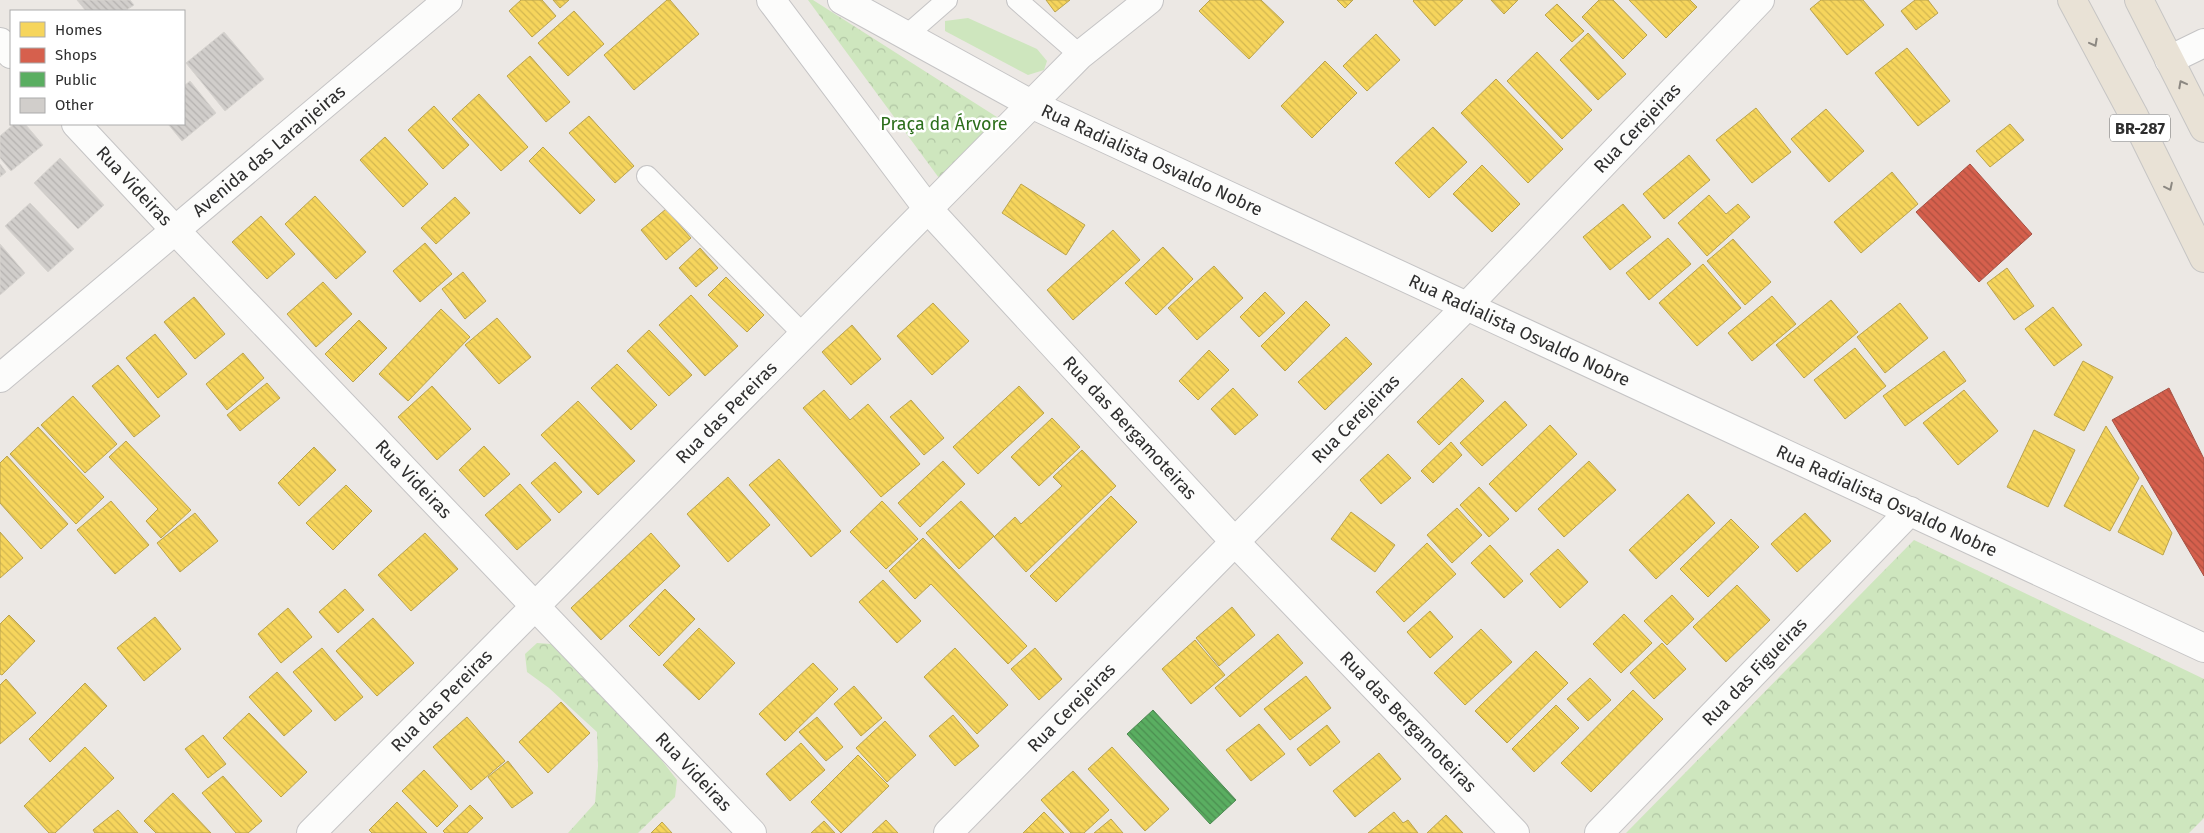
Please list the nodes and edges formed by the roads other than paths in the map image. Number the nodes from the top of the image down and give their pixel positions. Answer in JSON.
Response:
{"nodes":[{"id":1,"x":448,"y":0,"type":"edge"},
{"id":2,"x":771,"y":0,"type":"edge"},
{"id":3,"x":842,"y":0,"type":"edge"},
{"id":4,"x":947,"y":0,"type":"edge"},
{"id":5,"x":1017,"y":0,"type":"edge"},
{"id":6,"x":1149,"y":0,"type":"edge"},
{"id":7,"x":1760,"y":0,"type":"edge"},
{"id":8,"x":2072,"y":0,"type":"edge"},
{"id":9,"x":2139,"y":0,"type":"edge"},
{"id":10,"x":907,"y":35,"type":"junction"},
{"id":11,"x":0,"y":42,"type":"edge"},
{"id":12,"x":2204,"y":43,"type":"edge"},
{"id":13,"x":10,"y":53,"type":"edge"},
{"id":14,"x":1080,"y":55,"type":"junction"},
{"id":15,"x":2169,"y":60,"type":"junction"},
{"id":16,"x":1032,"y":104,"type":"junction"},
{"id":17,"x":2203,"y":123,"type":"edge"},
{"id":18,"x":77,"y":125,"type":"edge"},
{"id":19,"x":647,"y":176,"type":"dead end"},
{"id":20,"x":928,"y":209,"type":"junction"},
{"id":21,"x":175,"y":230,"type":"junction"},
{"id":22,"x":2204,"y":258,"type":"edge"},
{"id":23,"x":1467,"y":306,"type":"junction"},
{"id":24,"x":804,"y":334,"type":"junction"},
{"id":25,"x":0,"y":378,"type":"edge"},
{"id":26,"x":1910,"y":511,"type":"junction"},
{"id":27,"x":1234,"y":541,"type":"junction"},
{"id":28,"x":535,"y":607,"type":"junction"},
{"id":29,"x":2204,"y":648,"type":"edge"},
{"id":30,"x":311,"y":833,"type":"edge"},
{"id":31,"x":752,"y":833,"type":"edge"},
{"id":32,"x":948,"y":833,"type":"edge"},
{"id":33,"x":1515,"y":833,"type":"edge"},
{"id":34,"x":1599,"y":833,"type":"edge"}],
"edges":[{"from":1,"to":21,"type":"street","name":"Avenida das Laranjeiras"},
{"from":2,"to":20,"type":"street","name":"Rua das Bergamoteiras"},
{"from":3,"to":10,"type":"street","name":"Rua Radialista Osvaldo Nobre"},
{"from":4,"to":10,"type":"lane"},
{"from":5,"to":14,"type":"lane"},
{"from":6,"to":14,"type":"street","name":"Rua das Pereiras"},
{"from":7,"to":23,"type":"street","name":"Rua Cerejeiras"},
{"from":8,"to":22,"type":"highway","number":"BR-287","one_way":true},
{"from":9,"to":15,"type":"highway","number":"BR-287"},
{"from":10,"to":16,"type":"street","name":"Rua Radialista Osvaldo Nobre"},
{"from":11,"to":13,"type":"street"},
{"from":12,"to":15,"type":"street"},
{"from":14,"to":16,"type":"street","name":"Rua das Pereiras"},
{"from":17,"to":15,"type":"highway","number":"BR-287","one_way":true},
{"from":16,"to":20,"type":"street","name":"Rua das Pereiras"},
{"from":16,"to":23,"type":"street","name":"Rua Radialista Osvaldo Nobre"},
{"from":18,"to":21,"type":"street","name":"Rua Videiras"},
{"from":19,"to":24,"type":"lane"},
{"from":20,"to":24,"type":"street","name":"Rua das Pereiras"},
{"from":20,"to":27,"type":"street","name":"Rua das Bergamoteiras"},
{"from":21,"to":25,"type":"street","name":"Avenida das Laranjeiras"},
{"from":21,"to":28,"type":"street","name":"Rua Videiras"},
{"from":23,"to":26,"type":"street","name":"Rua Radialista Osvaldo Nobre"},
{"from":23,"to":27,"type":"street","name":"Rua Cerejeiras"},
{"from":24,"to":28,"type":"street","name":"Rua das Pereiras"},
{"from":26,"to":29,"type":"street","name":"Rua Radialista Osvaldo Nobre"},
{"from":26,"to":34,"type":"street","name":"Rua das Figueiras"},
{"from":27,"to":32,"type":"street","name":"Rua Cerejeiras"},
{"from":27,"to":33,"type":"street","name":"Rua das Bergamoteiras"},
{"from":28,"to":30,"type":"street","name":"Rua das Pereiras"},
{"from":28,"to":31,"type":"street","name":"Rua Videiras"}]}
